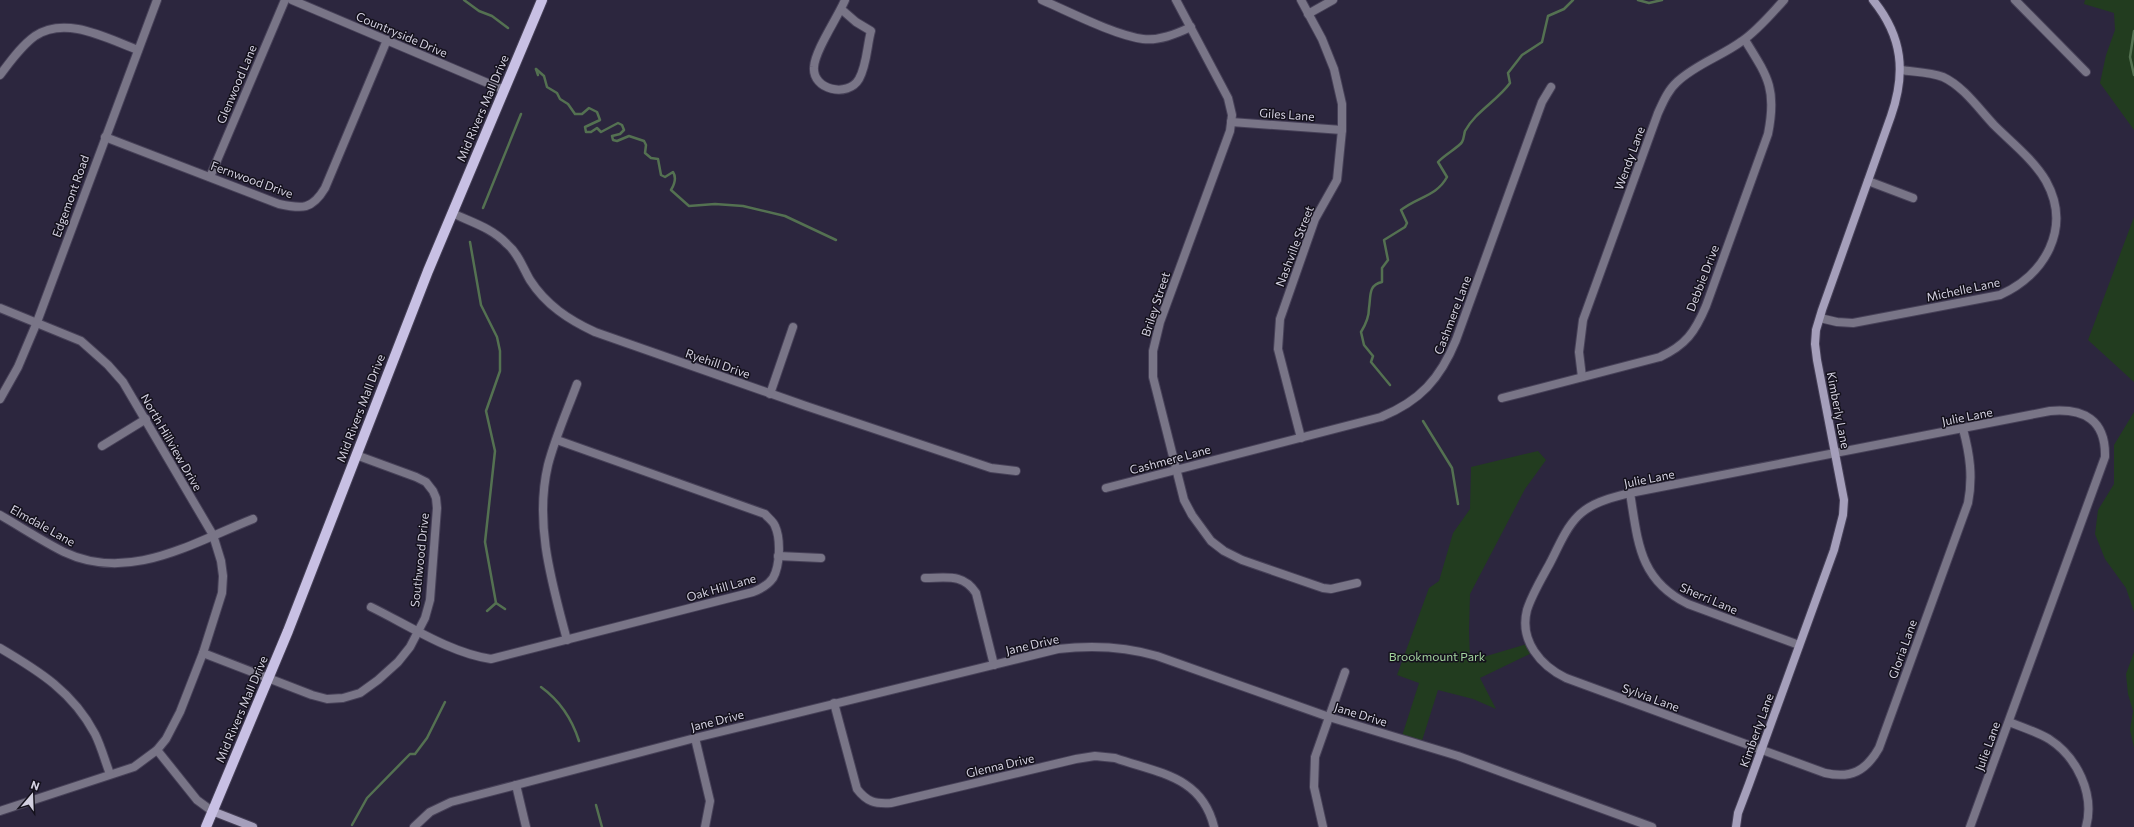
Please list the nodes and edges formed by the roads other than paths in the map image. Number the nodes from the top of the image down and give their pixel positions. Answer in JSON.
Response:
{"nodes":[{"id":1,"x":157,"y":0,"type":"edge"},
{"id":2,"x":285,"y":0,"type":"edge"},
{"id":3,"x":292,"y":0,"type":"edge"},
{"id":4,"x":542,"y":0,"type":"edge"},
{"id":5,"x":845,"y":0,"type":"edge"},
{"id":6,"x":1042,"y":0,"type":"edge"},
{"id":7,"x":1176,"y":0,"type":"edge"},
{"id":8,"x":1301,"y":0,"type":"edge"},
{"id":9,"x":1333,"y":0,"type":"edge"},
{"id":10,"x":1784,"y":0,"type":"edge"},
{"id":11,"x":1873,"y":0,"type":"edge"},
{"id":12,"x":2019,"y":1,"type":"edge"},
{"id":13,"x":841,"y":9,"type":"junction"},
{"id":14,"x":1308,"y":14,"type":"junction"},
{"id":15,"x":1191,"y":27,"type":"junction"},
{"id":16,"x":388,"y":40,"type":"junction"},
{"id":17,"x":1744,"y":40,"type":"junction"},
{"id":18,"x":138,"y":50,"type":"junction"},
{"id":19,"x":1901,"y":70,"type":"junction"},
{"id":20,"x":2086,"y":72,"type":"dead end"},
{"id":21,"x":0,"y":75,"type":"edge"},
{"id":22,"x":1551,"y":87,"type":"dead end"},
{"id":23,"x":504,"y":90,"type":"junction"},
{"id":24,"x":1231,"y":122,"type":"junction"},
{"id":25,"x":1342,"y":130,"type":"junction"},
{"id":26,"x":105,"y":137,"type":"junction"},
{"id":27,"x":210,"y":177,"type":"junction"},
{"id":28,"x":1868,"y":181,"type":"junction"},
{"id":29,"x":1912,"y":198,"type":"dead end"},
{"id":30,"x":452,"y":213,"type":"junction"},
{"id":31,"x":0,"y":308,"type":"edge"},
{"id":32,"x":1820,"y":318,"type":"junction"},
{"id":33,"x":37,"y":322,"type":"junction"},
{"id":34,"x":793,"y":326,"type":"dead end"},
{"id":35,"x":1582,"y":377,"type":"junction"},
{"id":36,"x":577,"y":384,"type":"dead end"},
{"id":37,"x":770,"y":394,"type":"junction"},
{"id":38,"x":0,"y":398,"type":"edge"},
{"id":39,"x":1502,"y":398,"type":"dead end"},
{"id":40,"x":146,"y":419,"type":"junction"},
{"id":41,"x":1963,"y":429,"type":"junction"},
{"id":42,"x":1301,"y":438,"type":"junction"},
{"id":43,"x":557,"y":440,"type":"junction"},
{"id":44,"x":102,"y":446,"type":"dead end"},
{"id":45,"x":1836,"y":453,"type":"junction"},
{"id":46,"x":356,"y":455,"type":"junction"},
{"id":47,"x":1176,"y":469,"type":"junction"},
{"id":48,"x":1016,"y":471,"type":"dead end"},
{"id":49,"x":1106,"y":488,"type":"dead end"},
{"id":50,"x":1630,"y":493,"type":"junction"},
{"id":51,"x":0,"y":515,"type":"edge"},
{"id":52,"x":253,"y":519,"type":"dead end"},
{"id":53,"x":213,"y":535,"type":"junction"},
{"id":54,"x":778,"y":556,"type":"junction"},
{"id":55,"x":821,"y":558,"type":"dead end"},
{"id":56,"x":925,"y":578,"type":"dead end"},
{"id":57,"x":1357,"y":583,"type":"dead end"},
{"id":58,"x":371,"y":607,"type":"dead end"},
{"id":59,"x":419,"y":631,"type":"junction"},
{"id":60,"x":567,"y":640,"type":"junction"},
{"id":61,"x":1799,"y":645,"type":"junction"},
{"id":62,"x":0,"y":648,"type":"edge"},
{"id":63,"x":203,"y":653,"type":"junction"},
{"id":64,"x":1538,"y":658,"type":"joint"},
{"id":65,"x":994,"y":665,"type":"junction"},
{"id":66,"x":1345,"y":672,"type":"dead end"},
{"id":67,"x":269,"y":679,"type":"junction"},
{"id":68,"x":834,"y":703,"type":"junction"},
{"id":69,"x":1329,"y":717,"type":"junction"},
{"id":70,"x":2009,"y":722,"type":"junction"},
{"id":71,"x":695,"y":738,"type":"junction"},
{"id":72,"x":157,"y":750,"type":"junction"},
{"id":73,"x":1761,"y":750,"type":"junction"},
{"id":74,"x":110,"y":774,"type":"junction"},
{"id":75,"x":516,"y":785,"type":"junction"},
{"id":76,"x":0,"y":811,"type":"edge"},
{"id":77,"x":212,"y":811,"type":"junction"},
{"id":78,"x":206,"y":827,"type":"edge"},
{"id":79,"x":253,"y":827,"type":"edge"},
{"id":80,"x":414,"y":827,"type":"edge"},
{"id":81,"x":526,"y":827,"type":"edge"},
{"id":82,"x":705,"y":827,"type":"edge"},
{"id":83,"x":1214,"y":827,"type":"edge"},
{"id":84,"x":1323,"y":827,"type":"edge"},
{"id":85,"x":1652,"y":827,"type":"edge"},
{"id":86,"x":1736,"y":827,"type":"edge"},
{"id":87,"x":1970,"y":827,"type":"edge"},
{"id":88,"x":2086,"y":827,"type":"edge"}],
"edges":[{"from":1,"to":18,"type":"street","name":"Edgemont Road"},
{"from":2,"to":27,"type":"street","name":"Glenwood Lane"},
{"from":3,"to":16,"type":"street","name":"Countryside Drive"},
{"from":4,"to":23,"type":"main road","name":"Mid Rivers Mall Drive"},
{"from":5,"to":13,"type":"street"},
{"from":6,"to":15,"type":"street"},
{"from":7,"to":15,"type":"street","name":"Briley Street"},
{"from":8,"to":14,"type":"street","name":"Nashville Street"},
{"from":9,"to":14,"type":"street"},
{"from":10,"to":17,"type":"street","name":"Wendy Lane"},
{"from":11,"to":19,"type":"street","name":"Kimberly Lane"},
{"from":12,"to":20,"type":"street"},
{"from":13,"to":13,"type":"street"},
{"from":14,"to":25,"type":"street","name":"Nashville Street"},
{"from":15,"to":24,"type":"street","name":"Briley Street"},
{"from":16,"to":23,"type":"street","name":"Countryside Drive"},
{"from":16,"to":27,"type":"street","name":"Fernwood Drive"},
{"from":17,"to":35,"type":"street","name":"Wendy Lane"},
{"from":17,"to":35,"type":"street","name":"Debbie Drive"},
{"from":18,"to":21,"type":"street"},
{"from":18,"to":26,"type":"street","name":"Edgemont Road"},
{"from":19,"to":28,"type":"street","name":"Kimberly Lane"},
{"from":19,"to":32,"type":"street","name":"Michelle Lane"},
{"from":22,"to":42,"type":"street","name":"Cashmere Lane"},
{"from":23,"to":30,"type":"main road","name":"Mid Rivers Mall Drive"},
{"from":24,"to":25,"type":"street","name":"Giles Lane"},
{"from":24,"to":47,"type":"street","name":"Briley Street"},
{"from":25,"to":42,"type":"street","name":"Nashville Street"},
{"from":26,"to":27,"type":"street","name":"Fernwood Drive"},
{"from":26,"to":33,"type":"street","name":"Edgemont Road"},
{"from":28,"to":29,"type":"street"},
{"from":28,"to":32,"type":"street","name":"Kimberly Lane"},
{"from":30,"to":37,"type":"street","name":"Ryehill Drive"},
{"from":30,"to":46,"type":"main road","name":"Mid Rivers Mall Drive"},
{"from":31,"to":33,"type":"street","name":"North Hillview Drive"},
{"from":32,"to":45,"type":"street","name":"Kimberly Lane"},
{"from":33,"to":38,"type":"street","name":"Edgemont Road"},
{"from":33,"to":40,"type":"street","name":"North Hillview Drive"},
{"from":34,"to":37,"type":"street"},
{"from":35,"to":39,"type":"street","name":"Debbie Drive"},
{"from":36,"to":43,"type":"street"},
{"from":37,"to":48,"type":"street","name":"Ryehill Drive"},
{"from":40,"to":44,"type":"street"},
{"from":40,"to":53,"type":"street","name":"North Hillview Drive"},
{"from":41,"to":45,"type":"street","name":"Julie Lane"},
{"from":41,"to":70,"type":"street","name":"Julie Lane"},
{"from":41,"to":73,"type":"street","name":"Gloria Lane"},
{"from":42,"to":47,"type":"street","name":"Cashmere Lane"},
{"from":43,"to":54,"type":"street","name":"Oak Hill Lane"},
{"from":43,"to":60,"type":"street"},
{"from":45,"to":50,"type":"street","name":"Julie Lane"},
{"from":45,"to":61,"type":"street","name":"Kimberly Lane"},
{"from":46,"to":59,"type":"street","name":"Southwood Drive"},
{"from":46,"to":67,"type":"main road","name":"Mid Rivers Mall Drive"},
{"from":47,"to":49,"type":"street","name":"Cashmere Lane"},
{"from":47,"to":57,"type":"street","name":"Briley Street"},
{"from":50,"to":61,"type":"street","name":"Sherri Lane"},
{"from":50,"to":64,"type":"street","name":"Julie Lane"},
{"from":51,"to":53,"type":"street","name":"Elmdale Lane"},
{"from":52,"to":53,"type":"street","name":"Elmdale Lane"},
{"from":53,"to":63,"type":"street","name":"North Hillview Drive"},
{"from":54,"to":55,"type":"street"},
{"from":54,"to":60,"type":"street","name":"Oak Hill Lane"},
{"from":56,"to":65,"type":"street"},
{"from":58,"to":59,"type":"street","name":"Oak Hill Lane"},
{"from":59,"to":60,"type":"street","name":"Oak Hill Lane"},
{"from":59,"to":67,"type":"street","name":"Southwood Drive"},
{"from":61,"to":73,"type":"street","name":"Kimberly Lane"},
{"from":62,"to":74,"type":"street"},
{"from":63,"to":67,"type":"street","name":"Southwood Drive"},
{"from":63,"to":72,"type":"street","name":"North Hillview Drive"},
{"from":64,"to":73,"type":"street","name":"Sylvia Lane"},
{"from":65,"to":68,"type":"street","name":"Jane Drive"},
{"from":65,"to":69,"type":"street","name":"Jane Drive"},
{"from":66,"to":69,"type":"street"},
{"from":67,"to":77,"type":"main road","name":"Mid Rivers Mall Drive"},
{"from":68,"to":71,"type":"street","name":"Jane Drive"},
{"from":68,"to":83,"type":"street","name":"Glenna Drive"},
{"from":69,"to":84,"type":"street"},
{"from":69,"to":85,"type":"street","name":"Jane Drive"},
{"from":70,"to":87,"type":"street","name":"Julie Lane"},
{"from":70,"to":88,"type":"street"},
{"from":71,"to":75,"type":"street","name":"Jane Drive"},
{"from":71,"to":82,"type":"street"},
{"from":72,"to":74,"type":"street","name":"North Hillview Drive"},
{"from":72,"to":77,"type":"street"},
{"from":73,"to":86,"type":"street","name":"Kimberly Lane"},
{"from":74,"to":76,"type":"street","name":"North Hillview Drive"},
{"from":75,"to":80,"type":"street","name":"Jane Drive"},
{"from":75,"to":81,"type":"street"},
{"from":77,"to":78,"type":"main road","name":"Mid Rivers Mall Drive"},
{"from":77,"to":79,"type":"street"}]}
